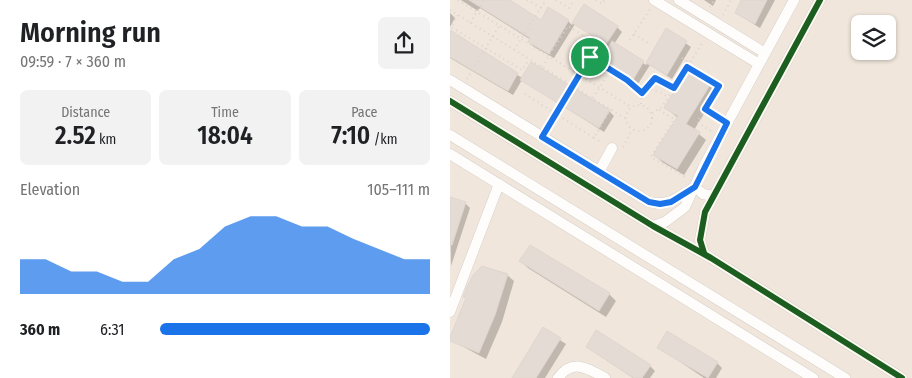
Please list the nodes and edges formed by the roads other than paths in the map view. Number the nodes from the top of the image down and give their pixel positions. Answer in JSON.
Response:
{"nodes":[{"id":1,"x":654,"y":0,"type":"edge"},
{"id":2,"x":680,"y":0,"type":"edge"},
{"id":3,"x":794,"y":0,"type":"edge"},
{"id":4,"x":820,"y":0,"type":"edge"},
{"id":5,"x":765,"y":52,"type":"junction"},
{"id":6,"x":759,"y":64,"type":"junction"},
{"id":7,"x":450,"y":80,"type":"edge"},
{"id":8,"x":450,"y":101,"type":"edge"},
{"id":9,"x":450,"y":135,"type":"edge"},
{"id":10,"x":612,"y":148,"type":"dead end"},
{"id":11,"x":450,"y":154,"type":"edge"},
{"id":12,"x":599,"y":172,"type":"junction"},
{"id":13,"x":499,"y":184,"type":"junction"},
{"id":14,"x":696,"y":185,"type":"junction"},
{"id":15,"x":714,"y":196,"type":"junction"},
{"id":16,"x":653,"y":226,"type":"junction"},
{"id":17,"x":704,"y":253,"type":"junction"},
{"id":18,"x":453,"y":297,"type":"edge"},
{"id":19,"x":450,"y":312,"type":"edge"},
{"id":20,"x":558,"y":378,"type":"edge"},
{"id":21,"x":605,"y":378,"type":"edge"},
{"id":22,"x":814,"y":378,"type":"edge"},
{"id":23,"x":845,"y":378,"type":"edge"},
{"id":24,"x":902,"y":378,"type":"edge"}],
"edges":[{"from":1,"to":6,"type":"street"},
{"from":2,"to":5,"type":"street"},
{"from":3,"to":5,"type":"street"},
{"from":4,"to":15,"type":"street"},
{"from":5,"to":6,"type":"street"},
{"from":6,"to":14,"type":"street"},
{"from":7,"to":12,"type":"street"},
{"from":8,"to":16,"type":"street"},
{"from":9,"to":23,"type":"street"},
{"from":10,"to":12,"type":"street"},
{"from":11,"to":13,"type":"street"},
{"from":12,"to":14,"type":"street"},
{"from":13,"to":18,"type":"street"},
{"from":13,"to":22,"type":"street"},
{"from":14,"to":15,"type":"street"},
{"from":14,"to":16,"type":"street"},
{"from":15,"to":17,"type":"street"},
{"from":16,"to":17,"type":"street"},
{"from":17,"to":24,"type":"street"},
{"from":18,"to":19,"type":"street"},
{"from":20,"to":21,"type":"street"}]}
